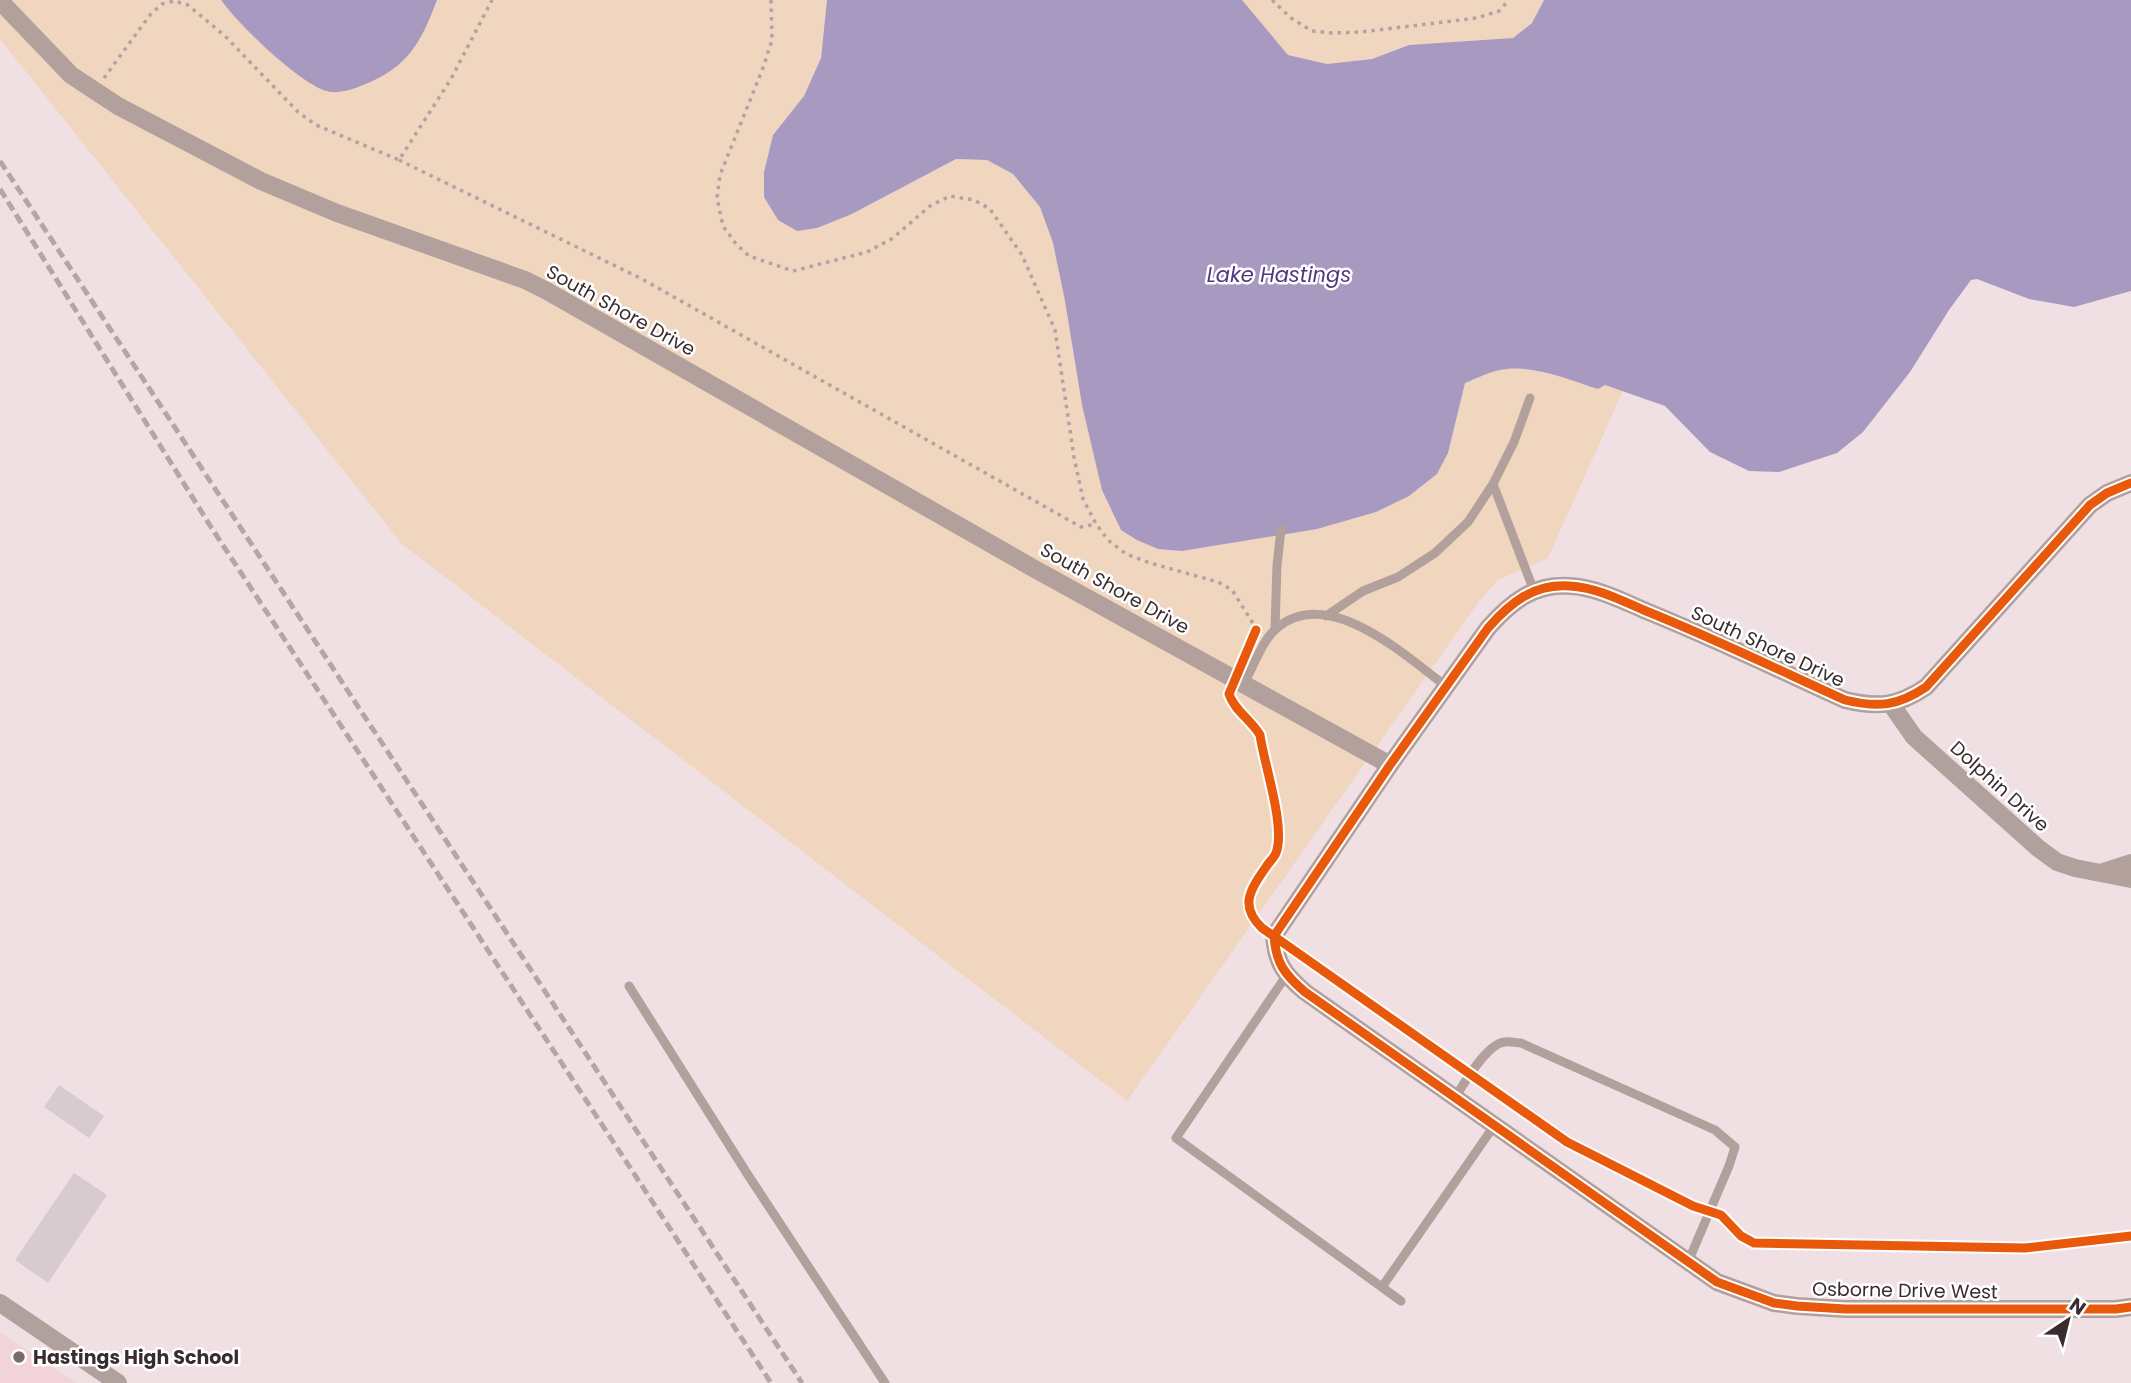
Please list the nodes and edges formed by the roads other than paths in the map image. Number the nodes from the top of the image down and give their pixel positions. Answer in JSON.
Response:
{"nodes":[{"id":1,"x":0,"y":1,"type":"edge"},
{"id":2,"x":1530,"y":398,"type":"dead end"},
{"id":3,"x":2131,"y":483,"type":"edge"},
{"id":4,"x":1493,"y":484,"type":"junction"},
{"id":5,"x":1281,"y":529,"type":"dead end"},
{"id":6,"x":1534,"y":591,"type":"junction"},
{"id":7,"x":1326,"y":616,"type":"junction"},
{"id":8,"x":1275,"y":629,"type":"junction"},
{"id":9,"x":1244,"y":683,"type":"junction"},
{"id":10,"x":1447,"y":687,"type":"junction"},
{"id":11,"x":1891,"y":704,"type":"junction"},
{"id":12,"x":1390,"y":765,"type":"junction"},
{"id":13,"x":2131,"y":863,"type":"edge"},
{"id":14,"x":2099,"y":873,"type":"junction"},
{"id":15,"x":2131,"y":879,"type":"edge"},
{"id":16,"x":1293,"y":982,"type":"junction"},
{"id":17,"x":629,"y":986,"type":"dead end"},
{"id":18,"x":1455,"y":1098,"type":"junction"},
{"id":19,"x":1494,"y":1126,"type":"junction"},
{"id":20,"x":1688,"y":1262,"type":"junction"},
{"id":21,"x":1382,"y":1287,"type":"junction"},
{"id":22,"x":1401,"y":1301,"type":"dead end"},
{"id":23,"x":0,"y":1303,"type":"edge"},
{"id":24,"x":2131,"y":1307,"type":"edge"},
{"id":25,"x":118,"y":1383,"type":"edge"},
{"id":26,"x":885,"y":1383,"type":"edge"}],
"edges":[{"from":1,"to":9,"type":"street","name":"South Shore Drive"},
{"from":2,"to":4,"type":"lane"},
{"from":3,"to":11,"type":"street","name":"South Shore Drive"},
{"from":4,"to":6,"type":"lane"},
{"from":4,"to":7,"type":"lane"},
{"from":5,"to":8,"type":"lane"},
{"from":6,"to":10,"type":"street","name":"South Shore Drive"},
{"from":6,"to":11,"type":"street","name":"South Shore Drive"},
{"from":7,"to":8,"type":"lane"},
{"from":7,"to":10,"type":"lane"},
{"from":8,"to":9,"type":"lane"},
{"from":9,"to":12,"type":"street","name":"South Shore Drive"},
{"from":10,"to":12,"type":"street","name":"South Shore Drive"},
{"from":11,"to":14,"type":"street","name":"Dolphin Drive"},
{"from":12,"to":16,"type":"street"},
{"from":13,"to":14,"type":"street"},
{"from":14,"to":15,"type":"street","name":"Dolphin Drive"},
{"from":16,"to":18,"type":"street","name":"Osborne Drive West"},
{"from":16,"to":21,"type":"lane"},
{"from":17,"to":26,"type":"lane"},
{"from":18,"to":19,"type":"street","name":"Osborne Drive West"},
{"from":18,"to":20,"type":"lane"},
{"from":19,"to":20,"type":"street","name":"Osborne Drive West"},
{"from":19,"to":21,"type":"lane"},
{"from":20,"to":24,"type":"street","name":"Osborne Drive West"},
{"from":21,"to":22,"type":"lane"},
{"from":23,"to":25,"type":"street"}]}
